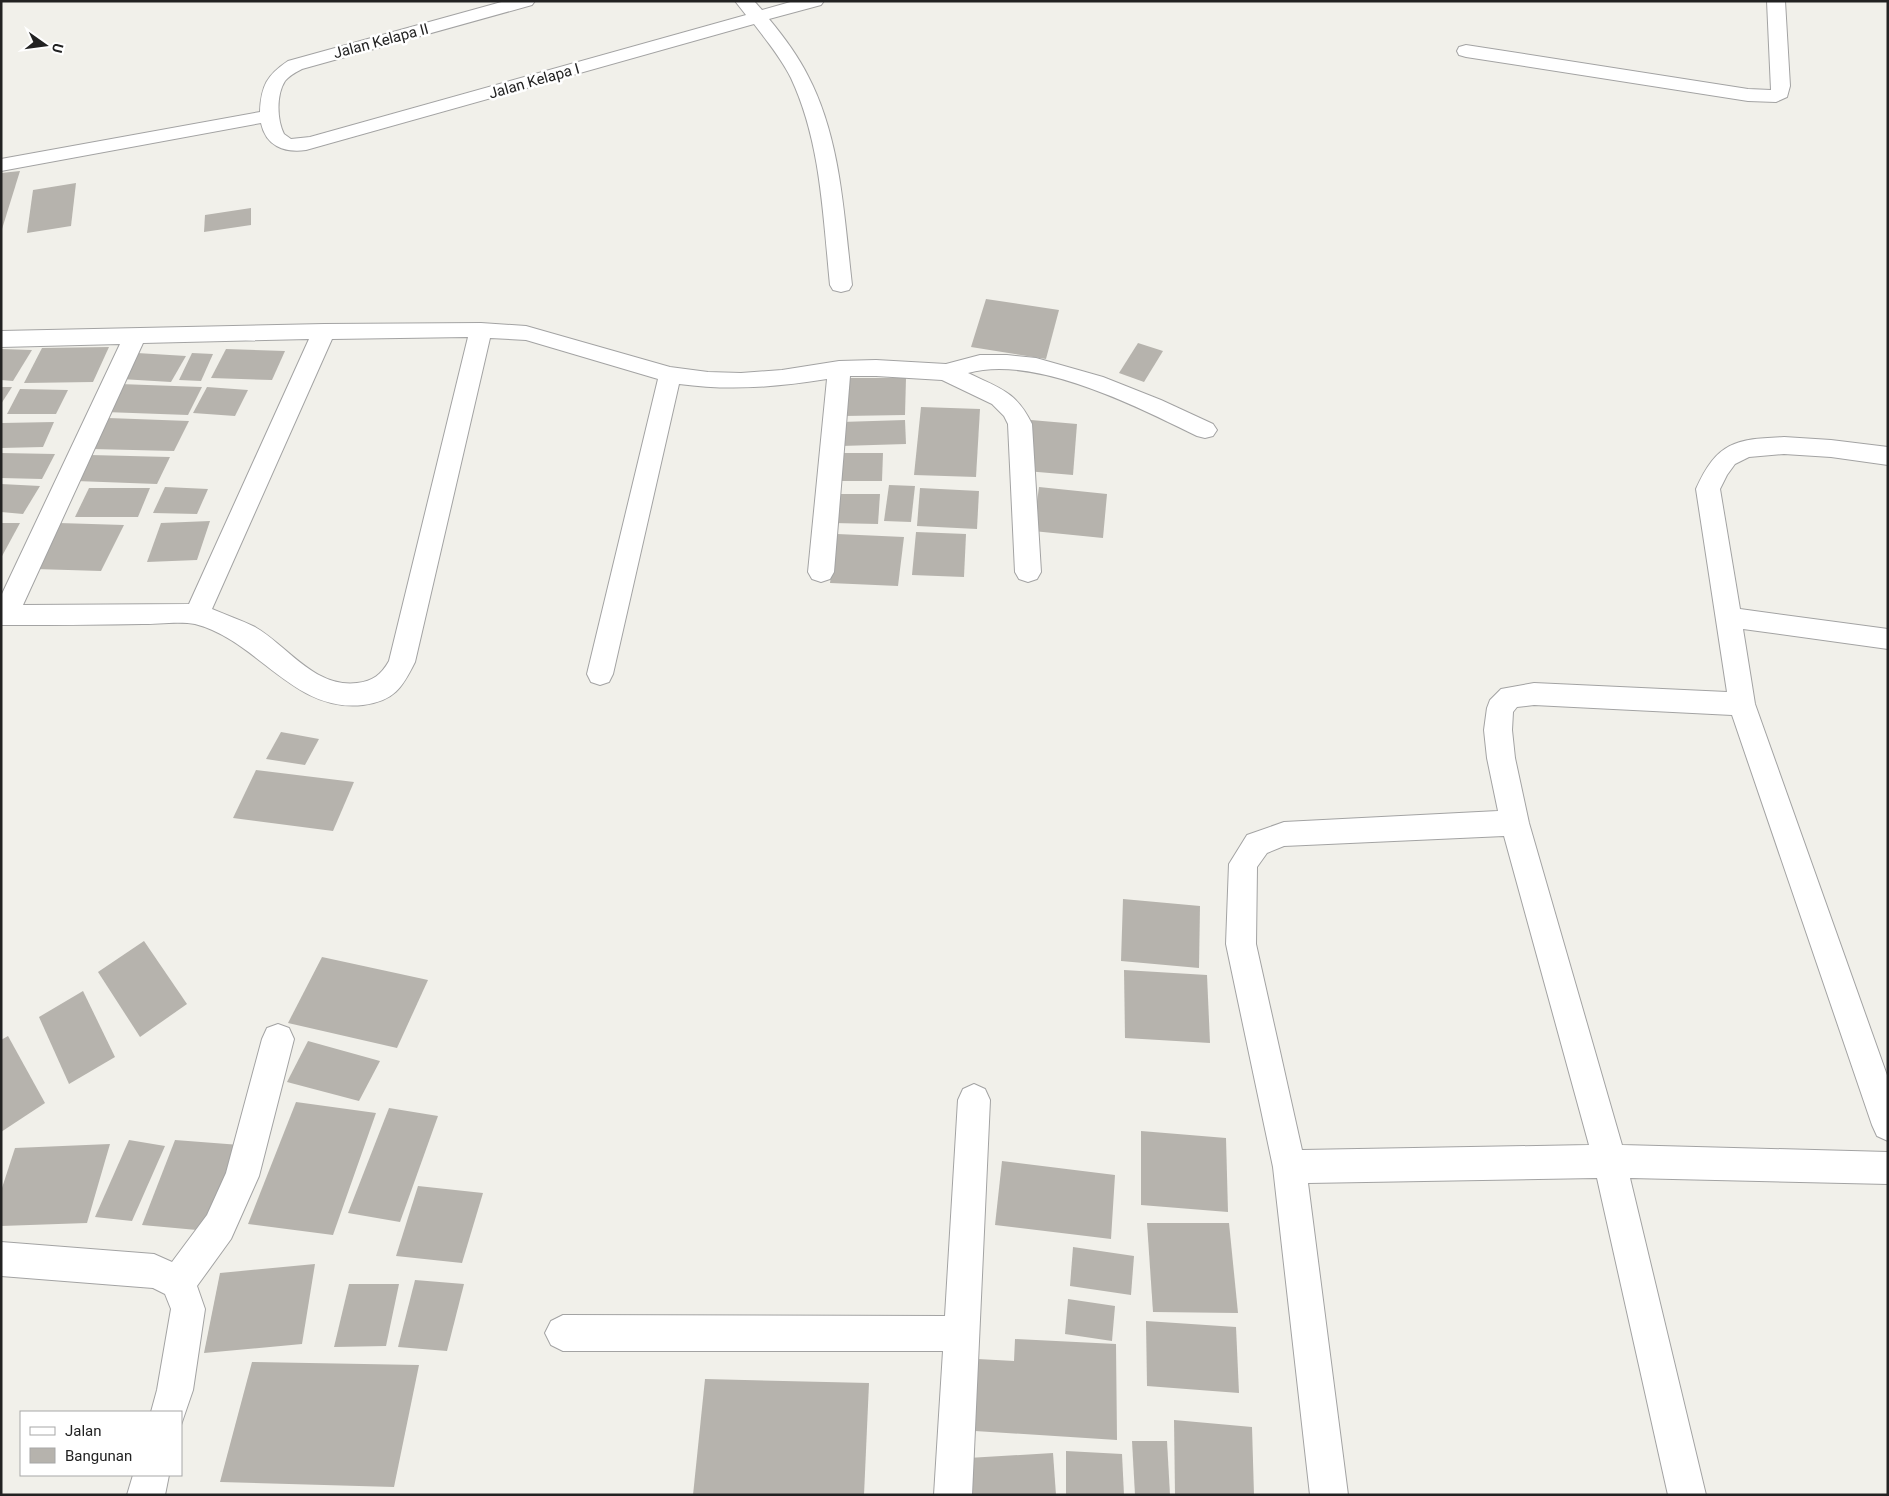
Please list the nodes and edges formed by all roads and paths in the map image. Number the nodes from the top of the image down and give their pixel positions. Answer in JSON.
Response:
{"nodes":[{"id":1,"x":526,"y":1,"type":"edge"},
{"id":2,"x":744,"y":1,"type":"edge"},
{"id":3,"x":815,"y":1,"type":"edge"},
{"id":4,"x":1774,"y":2,"type":"edge"},
{"id":5,"x":758,"y":18,"type":"junction"},
{"id":6,"x":1466,"y":51,"type":"dead end"},
{"id":7,"x":269,"y":116,"type":"junction"},
{"id":8,"x":1,"y":165,"type":"edge"},
{"id":9,"x":841,"y":285,"type":"dead end"},
{"id":10,"x":481,"y":330,"type":"junction"},
{"id":11,"x":324,"y":331,"type":"junction"},
{"id":12,"x":135,"y":336,"type":"junction"},
{"id":13,"x":1,"y":339,"type":"edge"},
{"id":14,"x":839,"y":369,"type":"junction"},
{"id":15,"x":946,"y":372,"type":"junction"},
{"id":16,"x":670,"y":375,"type":"junction"},
{"id":17,"x":1205,"y":430,"type":"dead end"},
{"id":18,"x":1888,"y":456,"type":"edge"},
{"id":19,"x":821,"y":572,"type":"dead end"},
{"id":20,"x":1028,"y":572,"type":"dead end"},
{"id":21,"x":197,"y":614,"type":"junction"},
{"id":22,"x":3,"y":615,"type":"edge"},
{"id":23,"x":1727,"y":617,"type":"junction"},
{"id":24,"x":1888,"y":639,"type":"edge"},
{"id":25,"x":600,"y":674,"type":"dead end"},
{"id":26,"x":1742,"y":704,"type":"junction"},
{"id":27,"x":1515,"y":823,"type":"junction"},
{"id":28,"x":278,"y":1039,"type":"dead end"},
{"id":29,"x":974,"y":1100,"type":"dead end"},
{"id":30,"x":1888,"y":1125,"type":"edge"},
{"id":31,"x":1610,"y":1161,"type":"junction"},
{"id":32,"x":1289,"y":1167,"type":"junction"},
{"id":33,"x":1888,"y":1168,"type":"edge"},
{"id":34,"x":1,"y":1259,"type":"edge"},
{"id":35,"x":178,"y":1282,"type":"junction"},
{"id":36,"x":563,"y":1333,"type":"dead end"},
{"id":37,"x":962,"y":1334,"type":"junction"},
{"id":38,"x":169,"y":1411,"type":"edge"},
{"id":39,"x":151,"y":1476,"type":"edge"},
{"id":40,"x":146,"y":1495,"type":"edge"},
{"id":41,"x":953,"y":1495,"type":"edge"},
{"id":42,"x":1329,"y":1495,"type":"edge"},
{"id":43,"x":1687,"y":1495,"type":"edge"}],
"edges":[{"from":1,"to":7,"type":"street","name":"Jalan Kelapa II"},
{"from":2,"to":5,"type":"street"},
{"from":3,"to":5,"type":"street","name":"Jalan Kelapa I"},
{"from":4,"to":6,"type":"street"},
{"from":5,"to":7,"type":"street","name":"Jalan Kelapa I"},
{"from":5,"to":9,"type":"street"},
{"from":7,"to":8,"type":"street"},
{"from":10,"to":11,"type":"street"},
{"from":10,"to":16,"type":"street"},
{"from":10,"to":21,"type":"street"},
{"from":11,"to":12,"type":"street"},
{"from":11,"to":21,"type":"street"},
{"from":12,"to":13,"type":"street"},
{"from":12,"to":22,"type":"street"},
{"from":14,"to":15,"type":"street"},
{"from":14,"to":16,"type":"street"},
{"from":14,"to":19,"type":"street"},
{"from":15,"to":17,"type":"street"},
{"from":15,"to":20,"type":"street"},
{"from":16,"to":25,"type":"street"},
{"from":18,"to":23,"type":"street"},
{"from":21,"to":22,"type":"street"},
{"from":23,"to":24,"type":"street"},
{"from":23,"to":26,"type":"street"},
{"from":26,"to":27,"type":"street"},
{"from":26,"to":30,"type":"street"},
{"from":27,"to":31,"type":"street"},
{"from":27,"to":32,"type":"street"},
{"from":28,"to":35,"type":"street"},
{"from":29,"to":37,"type":"street"},
{"from":31,"to":32,"type":"street"},
{"from":31,"to":33,"type":"street"},
{"from":31,"to":43,"type":"street"},
{"from":32,"to":42,"type":"street"},
{"from":34,"to":35,"type":"street"},
{"from":35,"to":38,"type":"street"},
{"from":36,"to":37,"type":"street"},
{"from":37,"to":41,"type":"street"},
{"from":39,"to":40,"type":"street"}]}
